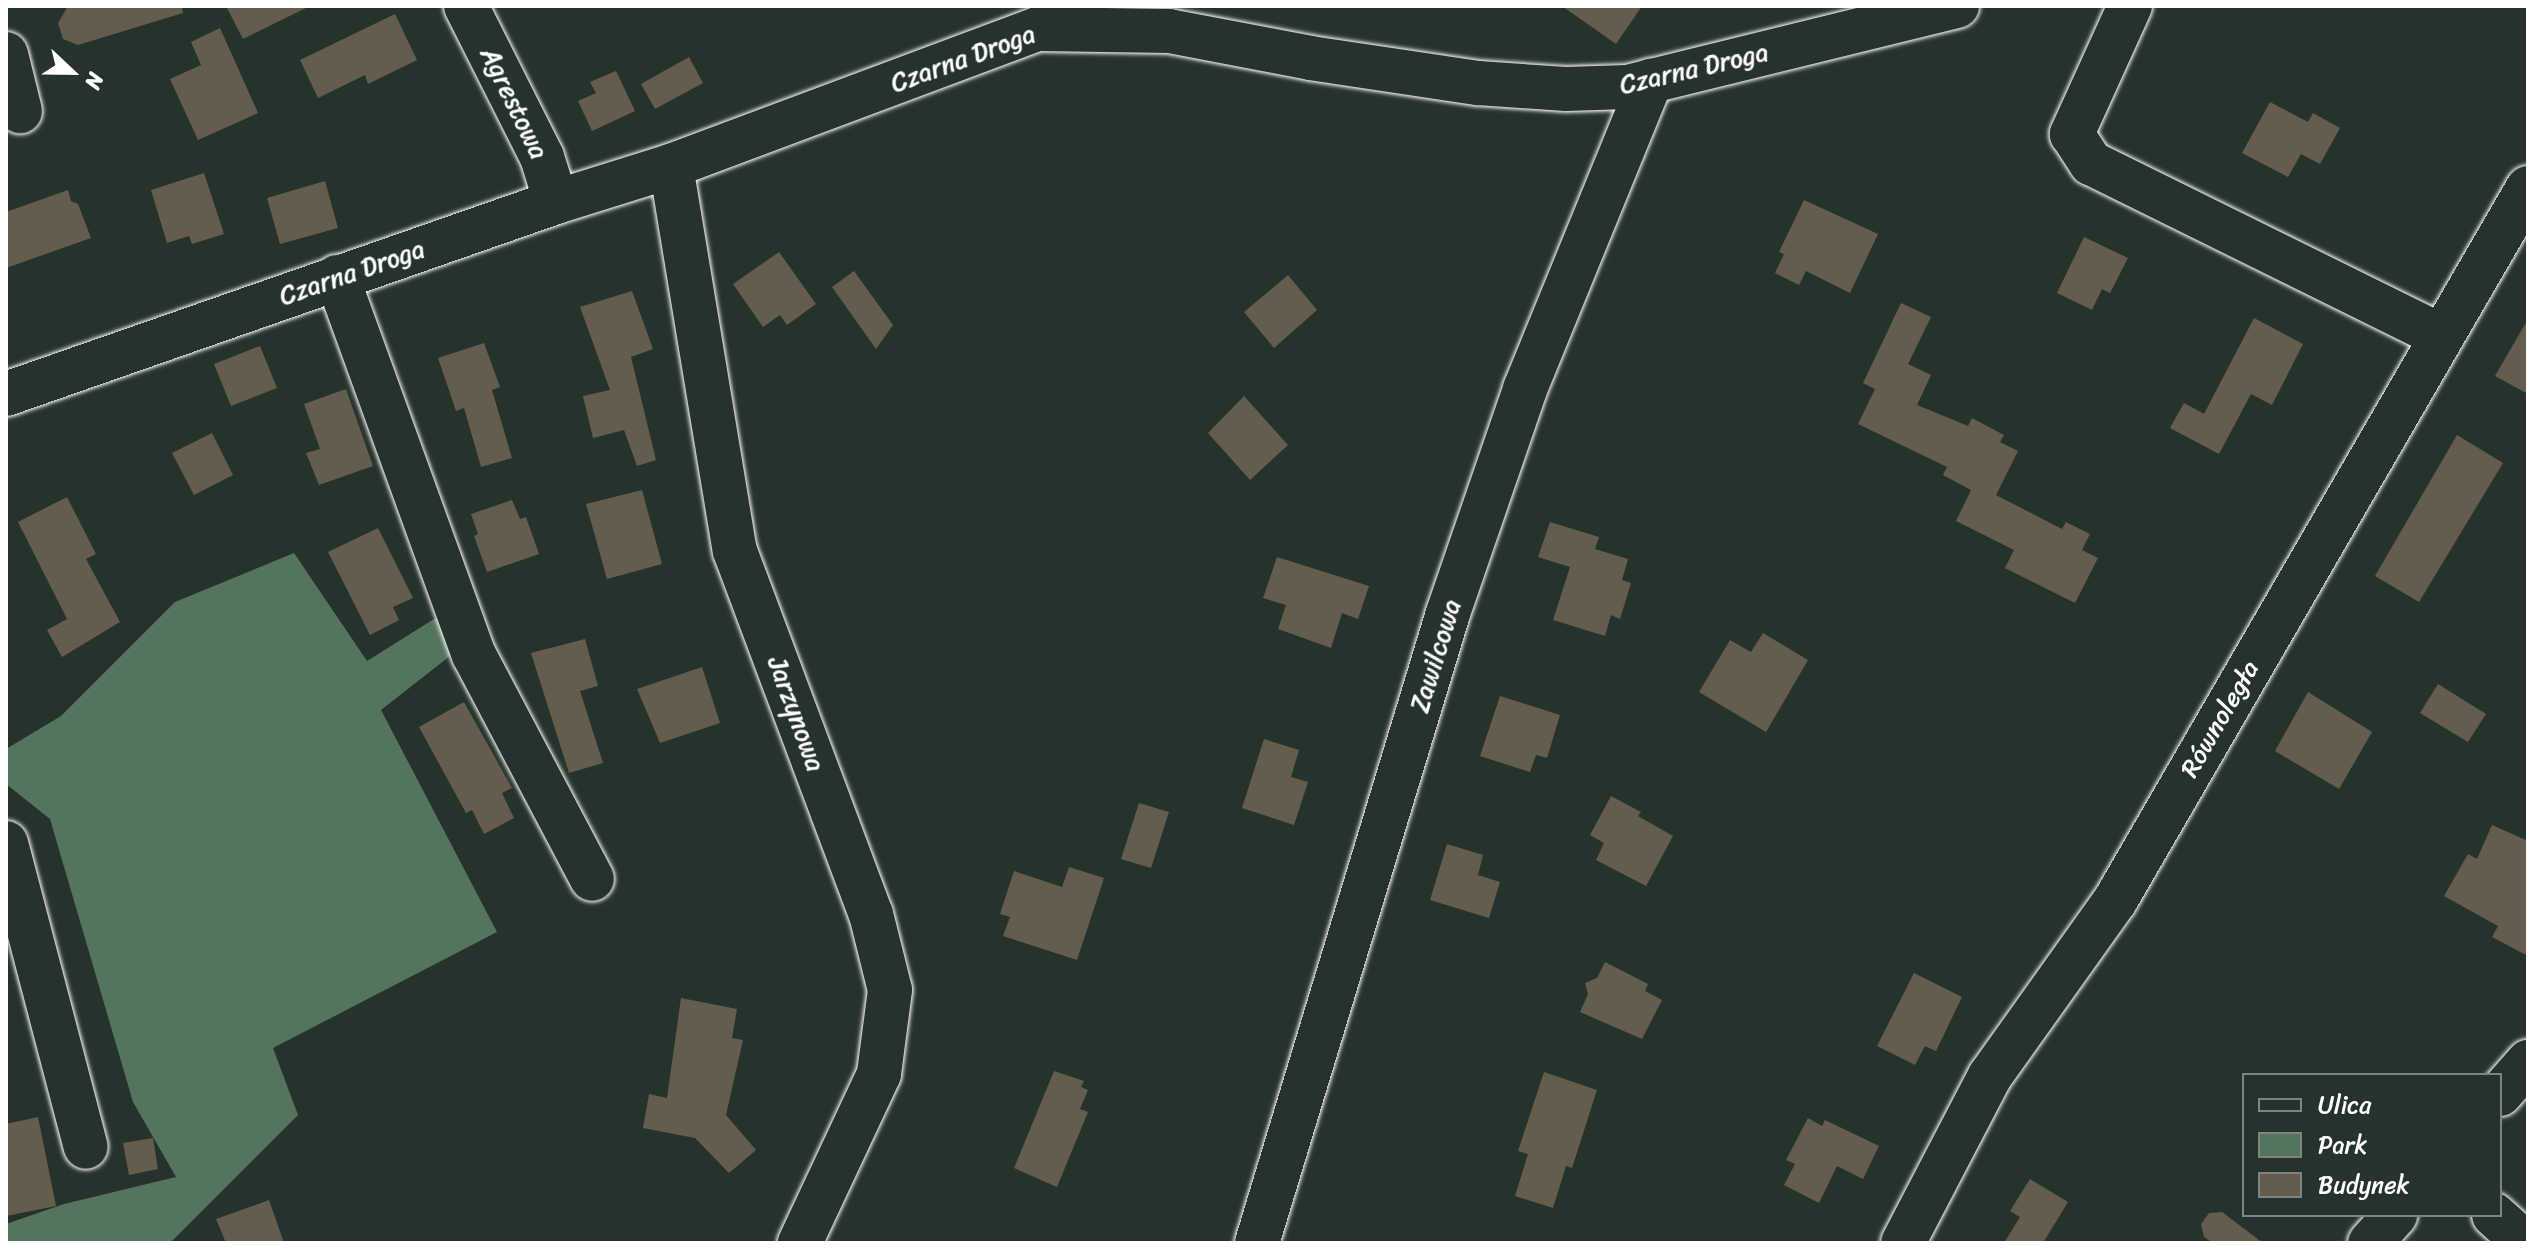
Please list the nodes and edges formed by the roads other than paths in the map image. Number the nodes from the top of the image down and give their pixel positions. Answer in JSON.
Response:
{"nodes":[{"id":1,"x":466,"y":6,"type":"edge"},
{"id":2,"x":1957,"y":6,"type":"edge"},
{"id":3,"x":2130,"y":6,"type":"edge"},
{"id":4,"x":6,"y":54,"type":"edge"},
{"id":5,"x":1651,"y":81,"type":"junction"},
{"id":6,"x":20,"y":111,"type":"dead end"},
{"id":7,"x":671,"y":166,"type":"junction"},
{"id":8,"x":2528,"y":188,"type":"edge"},
{"id":9,"x":556,"y":202,"type":"junction"},
{"id":10,"x":337,"y":277,"type":"junction"},
{"id":11,"x":2441,"y":336,"type":"junction"},
{"id":12,"x":6,"y":394,"type":"edge"},
{"id":13,"x":6,"y":843,"type":"edge"},
{"id":14,"x":592,"y":879,"type":"dead end"},
{"id":15,"x":2528,"y":1062,"type":"edge"},
{"id":16,"x":2502,"y":1092,"type":"edge"},
{"id":17,"x":86,"y":1147,"type":"dead end"},
{"id":18,"x":2393,"y":1217,"type":"edge"},
{"id":19,"x":2496,"y":1217,"type":"edge"},
{"id":20,"x":800,"y":1243,"type":"edge"},
{"id":21,"x":1257,"y":1243,"type":"edge"},
{"id":22,"x":1903,"y":1243,"type":"edge"},
{"id":23,"x":2370,"y":1243,"type":"edge"},
{"id":24,"x":2525,"y":1243,"type":"edge"}],
"edges":[{"from":1,"to":9,"type":"street","name":"Agrestowa"},
{"from":2,"to":5,"type":"street","name":"Czarna Droga"},
{"from":3,"to":11,"type":"street"},
{"from":4,"to":6,"type":"street"},
{"from":5,"to":7,"type":"street","name":"Czarna Droga"},
{"from":5,"to":21,"type":"street","name":"Zawilcowa"},
{"from":7,"to":9,"type":"street","name":"Czarna Droga"},
{"from":7,"to":20,"type":"street","name":"Jarzynowa"},
{"from":8,"to":11,"type":"street","name":"Równoległa"},
{"from":9,"to":10,"type":"street","name":"Czarna Droga"},
{"from":10,"to":12,"type":"street","name":"Czarna Droga"},
{"from":10,"to":14,"type":"street"},
{"from":11,"to":22,"type":"street","name":"Równoległa"},
{"from":13,"to":17,"type":"street"},
{"from":15,"to":16,"type":"street"},
{"from":18,"to":23,"type":"street"},
{"from":19,"to":24,"type":"street"}]}
